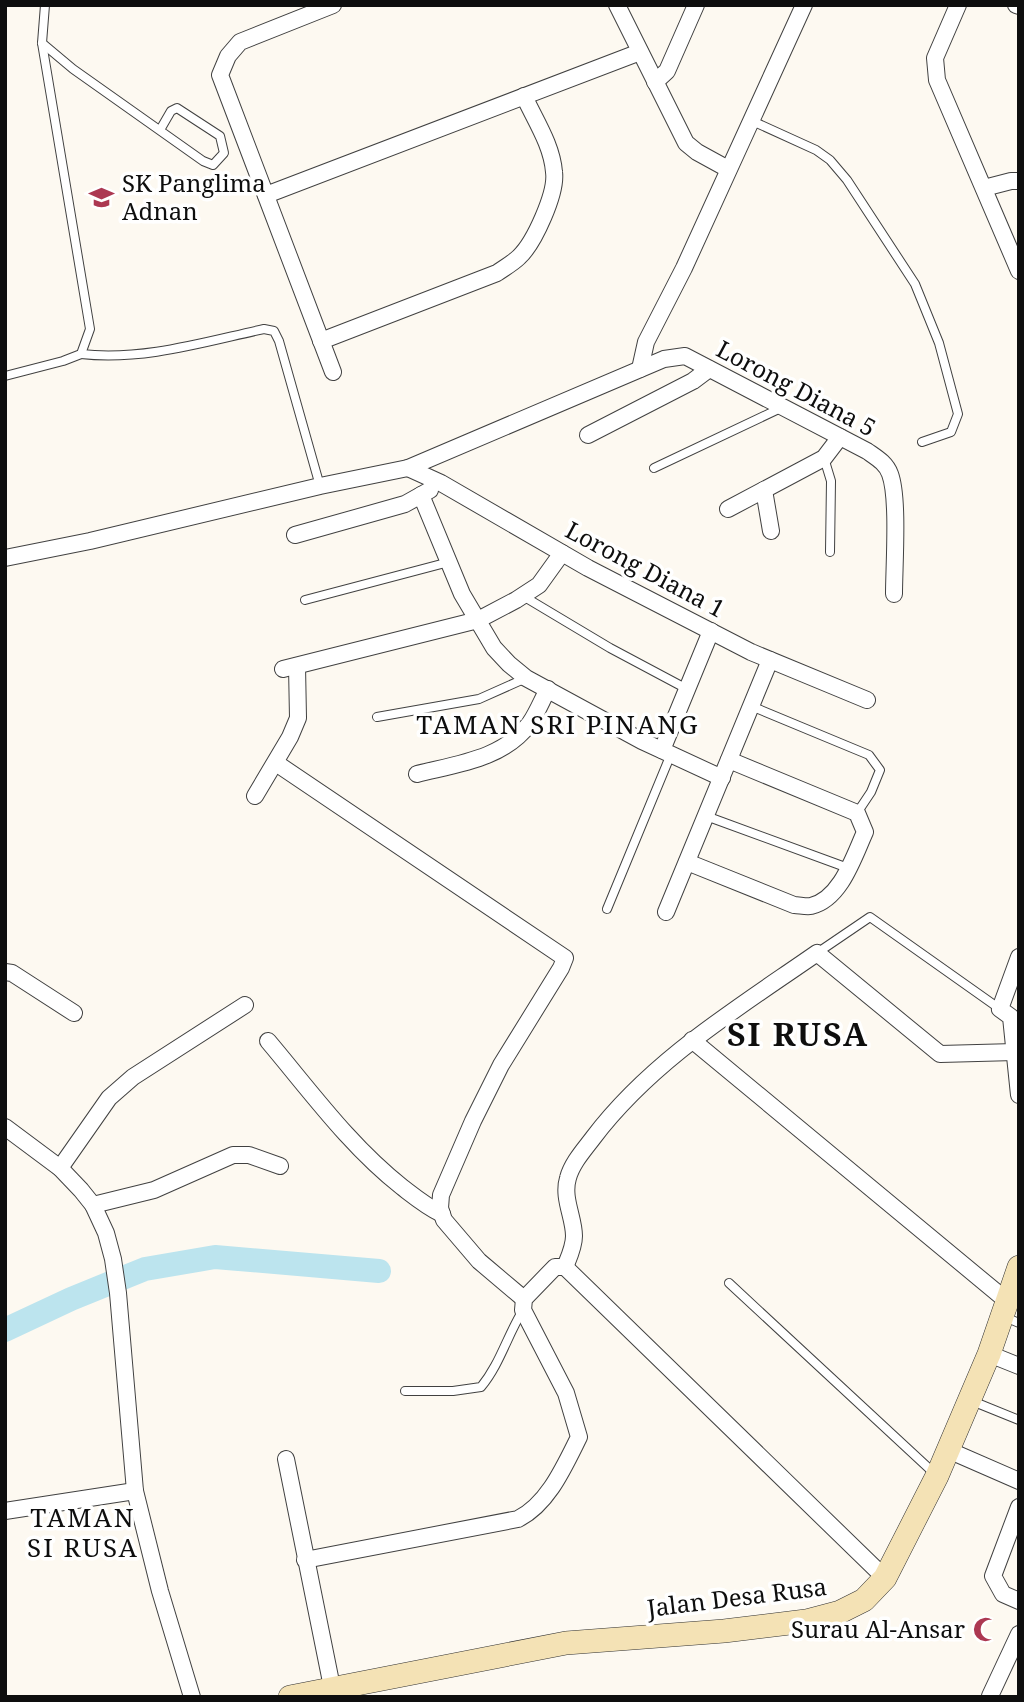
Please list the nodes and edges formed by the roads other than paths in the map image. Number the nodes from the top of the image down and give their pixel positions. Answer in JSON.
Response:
{"nodes":[{"id":1,"x":45,"y":5,"type":"edge"},
{"id":2,"x":333,"y":5,"type":"edge"},
{"id":3,"x":617,"y":5,"type":"edge"},
{"id":4,"x":696,"y":5,"type":"edge"},
{"id":5,"x":804,"y":5,"type":"edge"},
{"id":6,"x":958,"y":5,"type":"edge"},
{"id":7,"x":42,"y":43,"type":"junction"},
{"id":8,"x":640,"y":52,"type":"junction"},
{"id":9,"x":655,"y":82,"type":"junction"},
{"id":10,"x":524,"y":96,"type":"junction"},
{"id":11,"x":750,"y":120,"type":"junction"},
{"id":12,"x":160,"y":130,"type":"junction"},
{"id":13,"x":728,"y":169,"type":"junction"},
{"id":14,"x":1019,"y":181,"type":"edge"},
{"id":15,"x":985,"y":188,"type":"junction"},
{"id":16,"x":265,"y":195,"type":"junction"},
{"id":17,"x":1019,"y":271,"type":"edge"},
{"id":18,"x":321,"y":341,"type":"junction"},
{"id":19,"x":81,"y":354,"type":"junction"},
{"id":20,"x":640,"y":369,"type":"junction"},
{"id":21,"x":709,"y":369,"type":"junction"},
{"id":22,"x":333,"y":372,"type":"dead end"},
{"id":23,"x":5,"y":376,"type":"edge"},
{"id":24,"x":783,"y":407,"type":"junction"},
{"id":25,"x":588,"y":435,"type":"dead end"},
{"id":26,"x":840,"y":437,"type":"junction"},
{"id":27,"x":922,"y":442,"type":"dead end"},
{"id":28,"x":824,"y":458,"type":"junction"},
{"id":29,"x":408,"y":468,"type":"junction"},
{"id":30,"x":654,"y":468,"type":"dead end"},
{"id":31,"x":441,"y":484,"type":"junction"},
{"id":32,"x":320,"y":486,"type":"junction"},
{"id":33,"x":764,"y":490,"type":"junction"},
{"id":34,"x":421,"y":495,"type":"junction"},
{"id":35,"x":728,"y":509,"type":"dead end"},
{"id":36,"x":771,"y":531,"type":"dead end"},
{"id":37,"x":295,"y":535,"type":"dead end"},
{"id":38,"x":830,"y":552,"type":"dead end"},
{"id":39,"x":562,"y":553,"type":"junction"},
{"id":40,"x":5,"y":558,"type":"edge"},
{"id":41,"x":449,"y":562,"type":"junction"},
{"id":42,"x":894,"y":594,"type":"dead end"},
{"id":43,"x":523,"y":596,"type":"junction"},
{"id":44,"x":304,"y":600,"type":"dead end"},
{"id":45,"x":478,"y":620,"type":"junction"},
{"id":46,"x":711,"y":631,"type":"junction"},
{"id":47,"x":770,"y":660,"type":"junction"},
{"id":48,"x":526,"y":678,"type":"junction"},
{"id":49,"x":548,"y":689,"type":"junction"},
{"id":50,"x":687,"y":689,"type":"junction"},
{"id":51,"x":867,"y":700,"type":"dead end"},
{"id":52,"x":751,"y":706,"type":"junction"},
{"id":53,"x":377,"y":717,"type":"dead end"},
{"id":54,"x":666,"y":752,"type":"junction"},
{"id":55,"x":729,"y":760,"type":"junction"},
{"id":56,"x":276,"y":762,"type":"junction"},
{"id":57,"x":417,"y":774,"type":"dead end"},
{"id":58,"x":722,"y":778,"type":"junction"},
{"id":59,"x":256,"y":796,"type":"dead end"},
{"id":60,"x":857,"y":813,"type":"junction"},
{"id":61,"x":706,"y":816,"type":"junction"},
{"id":62,"x":687,"y":862,"type":"junction"},
{"id":63,"x":848,"y":869,"type":"junction"},
{"id":64,"x":607,"y":909,"type":"dead end"},
{"id":65,"x":666,"y":912,"type":"dead end"},
{"id":66,"x":817,"y":953,"type":"junction"},
{"id":67,"x":1019,"y":957,"type":"edge"},
{"id":68,"x":5,"y":972,"type":"edge"},
{"id":69,"x":245,"y":1005,"type":"dead end"},
{"id":70,"x":1000,"y":1009,"type":"junction"},
{"id":71,"x":74,"y":1013,"type":"dead end"},
{"id":72,"x":692,"y":1040,"type":"junction"},
{"id":73,"x":268,"y":1041,"type":"dead end"},
{"id":74,"x":1014,"y":1052,"type":"junction"},
{"id":75,"x":1019,"y":1095,"type":"edge"},
{"id":76,"x":5,"y":1127,"type":"edge"},
{"id":77,"x":280,"y":1166,"type":"dead end"},
{"id":78,"x":60,"y":1168,"type":"junction"},
{"id":79,"x":93,"y":1205,"type":"junction"},
{"id":80,"x":442,"y":1214,"type":"junction"},
{"id":81,"x":565,"y":1267,"type":"junction"},
{"id":82,"x":1018,"y":1270,"type":"edge"},
{"id":83,"x":729,"y":1283,"type":"dead end"},
{"id":84,"x":523,"y":1305,"type":"junction"},
{"id":85,"x":1009,"y":1313,"type":"edge"},
{"id":86,"x":989,"y":1354,"type":"junction"},
{"id":87,"x":1019,"y":1366,"type":"edge"},
{"id":88,"x":405,"y":1391,"type":"dead end"},
{"id":89,"x":969,"y":1400,"type":"junction"},
{"id":90,"x":1019,"y":1420,"type":"edge"},
{"id":91,"x":948,"y":1450,"type":"junction"},
{"id":92,"x":286,"y":1459,"type":"dead end"},
{"id":93,"x":937,"y":1476,"type":"junction"},
{"id":94,"x":1019,"y":1481,"type":"edge"},
{"id":95,"x":135,"y":1491,"type":"junction"},
{"id":96,"x":7,"y":1505,"type":"edge"},
{"id":97,"x":1019,"y":1507,"type":"edge"},
{"id":98,"x":306,"y":1560,"type":"junction"},
{"id":99,"x":885,"y":1578,"type":"junction"},
{"id":100,"x":1019,"y":1601,"type":"edge"},
{"id":101,"x":1018,"y":1636,"type":"edge"},
{"id":102,"x":332,"y":1687,"type":"junction"},
{"id":103,"x":990,"y":1696,"type":"edge"},
{"id":104,"x":192,"y":1697,"type":"edge"},
{"id":105,"x":290,"y":1697,"type":"edge"}],
"edges":[{"from":1,"to":7,"type":"lane"},
{"from":2,"to":16,"type":"street"},
{"from":3,"to":8,"type":"street"},
{"from":4,"to":9,"type":"street"},
{"from":5,"to":11,"type":"street"},
{"from":6,"to":15,"type":"street"},
{"from":7,"to":12,"type":"lane"},
{"from":7,"to":19,"type":"lane"},
{"from":8,"to":9,"type":"street"},
{"from":8,"to":10,"type":"street"},
{"from":9,"to":13,"type":"street"},
{"from":10,"to":16,"type":"street"},
{"from":10,"to":18,"type":"street"},
{"from":11,"to":13,"type":"street"},
{"from":11,"to":27,"type":"lane"},
{"from":12,"to":12,"type":"lane"},
{"from":13,"to":20,"type":"street"},
{"from":14,"to":15,"type":"street"},
{"from":15,"to":17,"type":"street"},
{"from":16,"to":18,"type":"street"},
{"from":18,"to":22,"type":"street"},
{"from":19,"to":23,"type":"lane"},
{"from":19,"to":32,"type":"lane"},
{"from":20,"to":21,"type":"street","name":"Lorong Diana 5"},
{"from":20,"to":29,"type":"street","name":"Lorong Diana 5"},
{"from":21,"to":24,"type":"street","name":"Lorong Diana 5"},
{"from":21,"to":25,"type":"street"},
{"from":24,"to":26,"type":"street","name":"Lorong Diana 5"},
{"from":24,"to":30,"type":"lane"},
{"from":26,"to":28,"type":"street"},
{"from":26,"to":42,"type":"street","name":"Lorong Diana 5"},
{"from":28,"to":33,"type":"street"},
{"from":28,"to":38,"type":"lane"},
{"from":29,"to":31,"type":"street","name":"Lorong Diana 1"},
{"from":29,"to":32,"type":"street","name":"Lorong Diana 5"},
{"from":31,"to":34,"type":"street"},
{"from":31,"to":39,"type":"street","name":"Lorong Diana 1"},
{"from":32,"to":40,"type":"street","name":"Lorong Diana 5"},
{"from":33,"to":35,"type":"street"},
{"from":33,"to":36,"type":"street"},
{"from":34,"to":37,"type":"street"},
{"from":34,"to":41,"type":"street"},
{"from":39,"to":43,"type":"street"},
{"from":39,"to":46,"type":"street","name":"Lorong Diana 1"},
{"from":41,"to":44,"type":"lane"},
{"from":41,"to":45,"type":"street"},
{"from":43,"to":45,"type":"street"},
{"from":43,"to":50,"type":"lane"},
{"from":45,"to":48,"type":"street"},
{"from":45,"to":56,"type":"street"},
{"from":46,"to":47,"type":"street","name":"Lorong Diana 1"},
{"from":46,"to":50,"type":"street"},
{"from":47,"to":51,"type":"street","name":"Lorong Diana 1"},
{"from":47,"to":52,"type":"street"},
{"from":48,"to":49,"type":"street"},
{"from":48,"to":53,"type":"lane"},
{"from":49,"to":54,"type":"street"},
{"from":49,"to":57,"type":"street"},
{"from":50,"to":54,"type":"street"},
{"from":52,"to":55,"type":"street"},
{"from":52,"to":60,"type":"lane"},
{"from":54,"to":58,"type":"street"},
{"from":54,"to":64,"type":"lane"},
{"from":55,"to":58,"type":"street"},
{"from":55,"to":60,"type":"street"},
{"from":56,"to":59,"type":"street"},
{"from":56,"to":80,"type":"street"},
{"from":58,"to":61,"type":"street"},
{"from":60,"to":63,"type":"street"},
{"from":61,"to":62,"type":"street"},
{"from":61,"to":63,"type":"lane"},
{"from":62,"to":63,"type":"street"},
{"from":62,"to":65,"type":"street"},
{"from":66,"to":70,"type":"lane"},
{"from":66,"to":72,"type":"street"},
{"from":66,"to":74,"type":"street"},
{"from":67,"to":70,"type":"street"},
{"from":68,"to":71,"type":"street"},
{"from":69,"to":78,"type":"street"},
{"from":70,"to":74,"type":"street"},
{"from":72,"to":81,"type":"street"},
{"from":72,"to":85,"type":"street"},
{"from":73,"to":80,"type":"street"},
{"from":74,"to":75,"type":"street"},
{"from":76,"to":78,"type":"street"},
{"from":77,"to":79,"type":"street"},
{"from":78,"to":79,"type":"street"},
{"from":79,"to":95,"type":"street"},
{"from":80,"to":84,"type":"street"},
{"from":81,"to":84,"type":"street"},
{"from":81,"to":99,"type":"street"},
{"from":82,"to":85,"type":"street","name":"Jalan Desa Rusa"},
{"from":83,"to":93,"type":"lane"},
{"from":84,"to":88,"type":"lane"},
{"from":84,"to":98,"type":"street"},
{"from":85,"to":86,"type":"street","name":"Jalan Desa Rusa"},
{"from":86,"to":87,"type":"street"},
{"from":86,"to":89,"type":"street","name":"Jalan Desa Rusa"},
{"from":89,"to":90,"type":"lane"},
{"from":89,"to":91,"type":"street","name":"Jalan Desa Rusa"},
{"from":91,"to":93,"type":"street","name":"Jalan Desa Rusa"},
{"from":91,"to":94,"type":"street"},
{"from":92,"to":98,"type":"street"},
{"from":93,"to":99,"type":"street","name":"Jalan Desa Rusa"},
{"from":95,"to":96,"type":"street"},
{"from":95,"to":104,"type":"street"},
{"from":97,"to":100,"type":"street"},
{"from":98,"to":102,"type":"street"},
{"from":99,"to":102,"type":"street","name":"Jalan Desa Rusa"},
{"from":101,"to":103,"type":"street"},
{"from":102,"to":105,"type":"street","name":"Jalan Desa Rusa"}]}
